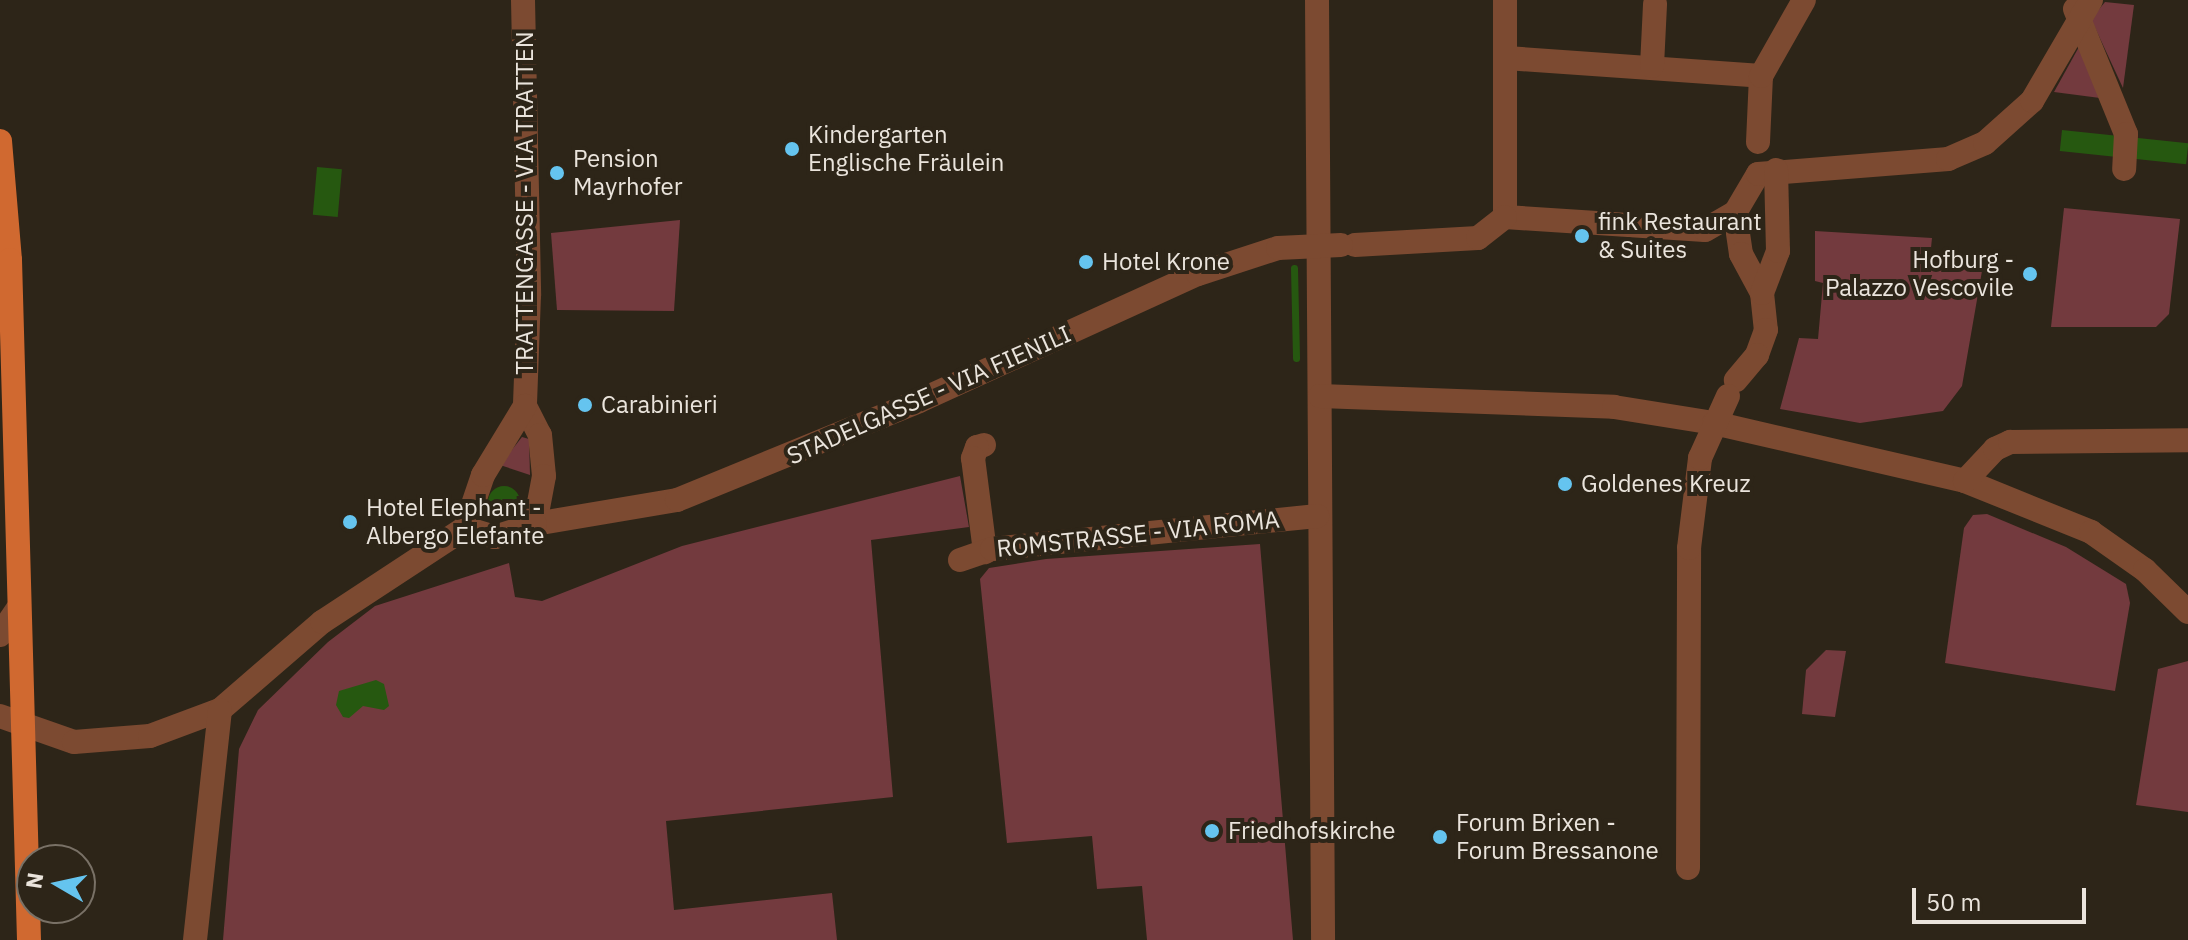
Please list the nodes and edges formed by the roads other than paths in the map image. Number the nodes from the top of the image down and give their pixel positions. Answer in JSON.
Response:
{"nodes":[{"id":1,"x":523,"y":0,"type":"edge"},
{"id":2,"x":1317,"y":0,"type":"edge"},
{"id":3,"x":1505,"y":0,"type":"edge"},
{"id":4,"x":1804,"y":0,"type":"edge"},
{"id":5,"x":1655,"y":4,"type":"dead end"},
{"id":6,"x":2081,"y":6,"type":"edge"},
{"id":7,"x":1506,"y":58,"type":"junction"},
{"id":8,"x":1652,"y":66,"type":"junction"},
{"id":9,"x":1761,"y":76,"type":"junction"},
{"id":10,"x":0,"y":141,"type":"edge"},
{"id":11,"x":2125,"y":154,"type":"dead end"},
{"id":12,"x":1762,"y":161,"type":"junction"},
{"id":13,"x":1735,"y":213,"type":"junction"},
{"id":14,"x":1505,"y":217,"type":"junction"},
{"id":15,"x":1317,"y":246,"type":"junction"},
{"id":16,"x":1762,"y":293,"type":"junction"},
{"id":17,"x":1320,"y":396,"type":"junction"},
{"id":18,"x":525,"y":406,"type":"junction"},
{"id":19,"x":1714,"y":423,"type":"junction"},
{"id":20,"x":2188,"y":440,"type":"edge"},
{"id":21,"x":984,"y":445,"type":"dead end"},
{"id":22,"x":1965,"y":481,"type":"junction"},
{"id":23,"x":1317,"y":516,"type":"junction"},
{"id":24,"x":535,"y":524,"type":"junction"},
{"id":25,"x":465,"y":528,"type":"junction"},
{"id":26,"x":985,"y":552,"type":"junction"},
{"id":27,"x":960,"y":560,"type":"dead end"},
{"id":28,"x":17,"y":610,"type":"junction"},
{"id":29,"x":2188,"y":612,"type":"edge"},
{"id":30,"x":0,"y":635,"type":"edge"},
{"id":31,"x":220,"y":710,"type":"junction"},
{"id":32,"x":10,"y":718,"type":"edge"},
{"id":33,"x":1688,"y":868,"type":"dead end"},
{"id":34,"x":29,"y":940,"type":"edge"},
{"id":35,"x":195,"y":940,"type":"edge"},
{"id":36,"x":1323,"y":940,"type":"edge"}],
"edges":[{"from":1,"to":18,"type":"street","name":"TRATTENGASSE - VIA TRATTEN"},
{"from":2,"to":15,"type":"street"},
{"from":3,"to":7,"type":"street"},
{"from":4,"to":9,"type":"street"},
{"from":5,"to":8,"type":"street"},
{"from":6,"to":11,"type":"street"},
{"from":6,"to":12,"type":"street"},
{"from":7,"to":8,"type":"street"},
{"from":7,"to":14,"type":"street"},
{"from":8,"to":9,"type":"street"},
{"from":9,"to":12,"type":"street"},
{"from":10,"to":28,"type":"main road"},
{"from":12,"to":13,"type":"street"},
{"from":12,"to":16,"type":"street"},
{"from":13,"to":14,"type":"street"},
{"from":13,"to":16,"type":"street"},
{"from":14,"to":15,"type":"street","name":"STADELGASSE - VIA FIENILI"},
{"from":15,"to":17,"type":"street"},
{"from":15,"to":24,"type":"street","name":"STADELGASSE - VIA FIENILI"},
{"from":16,"to":19,"type":"street"},
{"from":17,"to":19,"type":"street"},
{"from":17,"to":23,"type":"street"},
{"from":18,"to":24,"type":"street","name":"TRATTENGASSE - VIA TRATTEN"},
{"from":18,"to":25,"type":"street","name":"TRATTENGASSE - VIA TRATTEN"},
{"from":19,"to":22,"type":"street"},
{"from":19,"to":33,"type":"street"},
{"from":20,"to":22,"type":"street"},
{"from":21,"to":26,"type":"street"},
{"from":22,"to":29,"type":"street"},
{"from":23,"to":26,"type":"street","name":"ROMSTRASSE - VIA ROMA"},
{"from":23,"to":36,"type":"street"},
{"from":24,"to":25,"type":"street","name":"STADELGASSE - VIA FIENILI"},
{"from":25,"to":31,"type":"street"},
{"from":26,"to":27,"type":"street","name":"ROMSTRASSE - VIA ROMA"},
{"from":28,"to":30,"type":"street"},
{"from":28,"to":32,"type":"main road"},
{"from":31,"to":32,"type":"street"},
{"from":31,"to":35,"type":"street"},
{"from":32,"to":34,"type":"main road"}]}
